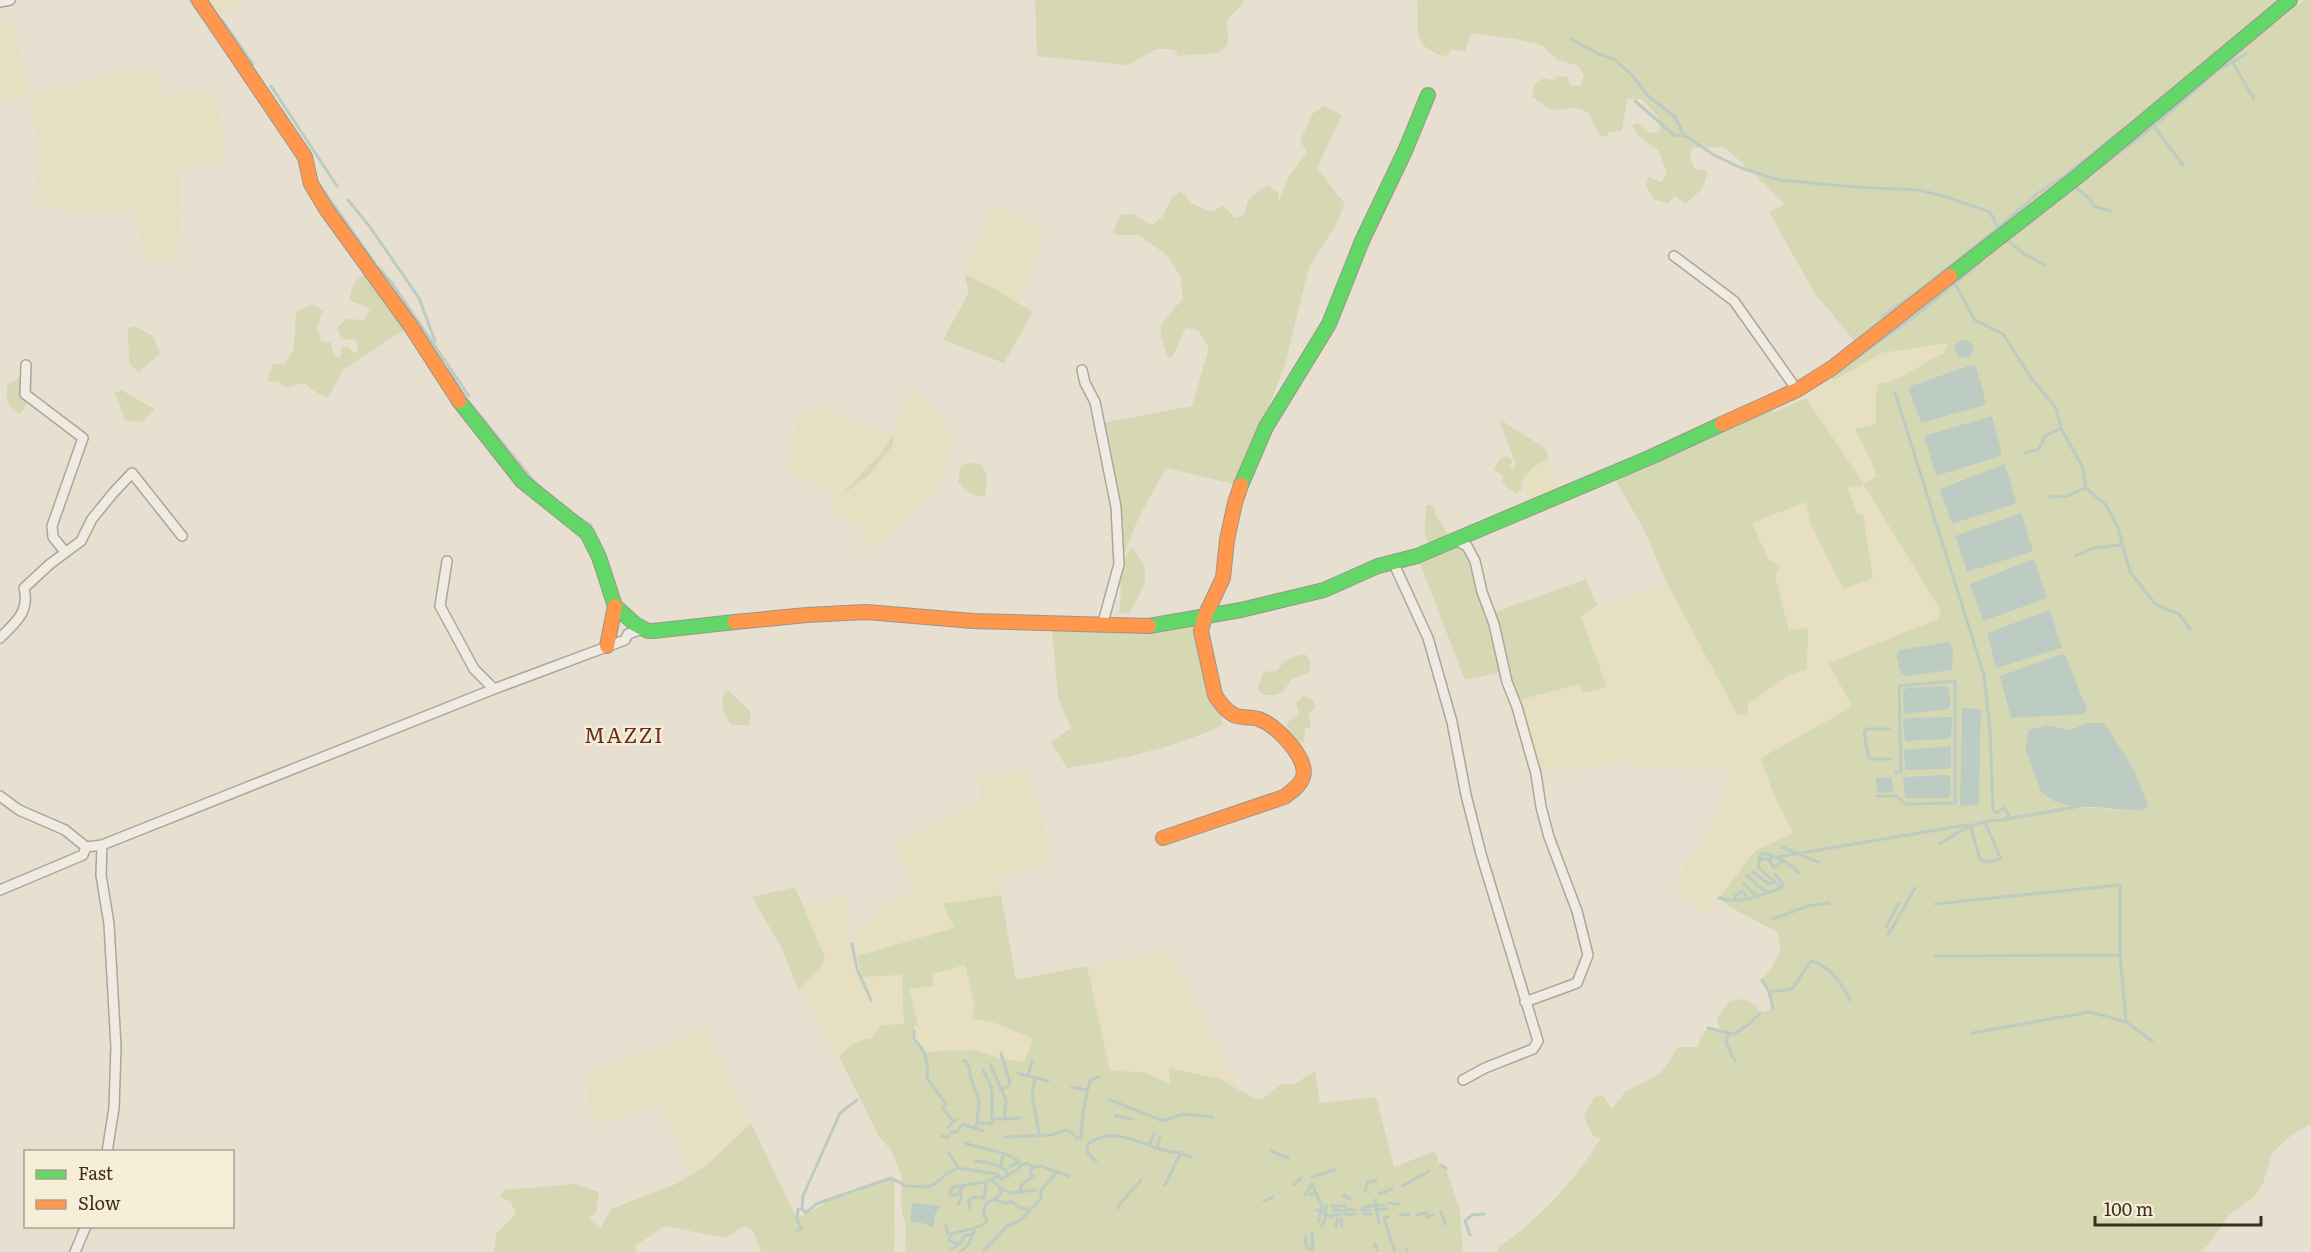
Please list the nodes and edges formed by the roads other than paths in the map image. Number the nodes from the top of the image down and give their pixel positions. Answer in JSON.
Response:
{"nodes":[{"id":1,"x":10,"y":0,"type":"edge"},
{"id":2,"x":199,"y":0,"type":"edge"},
{"id":3,"x":2290,"y":0,"type":"edge"},
{"id":4,"x":0,"y":2,"type":"edge"},
{"id":5,"x":1428,"y":95,"type":"dead end"},
{"id":6,"x":1674,"y":256,"type":"dead end"},
{"id":7,"x":26,"y":365,"type":"dead end"},
{"id":8,"x":1082,"y":370,"type":"dead end"},
{"id":9,"x":1797,"y":390,"type":"junction"},
{"id":10,"x":182,"y":536,"type":"dead end"},
{"id":11,"x":1455,"y":540,"type":"junction"},
{"id":12,"x":65,"y":552,"type":"junction"},
{"id":13,"x":447,"y":561,"type":"dead end"},
{"id":14,"x":1394,"y":562,"type":"junction"},
{"id":15,"x":615,"y":606,"type":"junction"},
{"id":16,"x":1205,"y":616,"type":"junction"},
{"id":17,"x":1102,"y":626,"type":"junction"},
{"id":18,"x":643,"y":629,"type":"junction"},
{"id":19,"x":0,"y":639,"type":"edge"},
{"id":20,"x":607,"y":646,"type":"junction"},
{"id":21,"x":494,"y":689,"type":"junction"},
{"id":22,"x":0,"y":796,"type":"edge"},
{"id":23,"x":1163,"y":838,"type":"dead end"},
{"id":24,"x":102,"y":845,"type":"junction"},
{"id":25,"x":86,"y":847,"type":"junction"},
{"id":26,"x":0,"y":890,"type":"edge"},
{"id":27,"x":1525,"y":1002,"type":"junction"},
{"id":28,"x":1462,"y":1080,"type":"dead end"},
{"id":29,"x":107,"y":1150,"type":"edge"},
{"id":30,"x":86,"y":1228,"type":"edge"},
{"id":31,"x":75,"y":1252,"type":"edge"}],
"edges":[{"from":1,"to":4,"type":"street"},
{"from":2,"to":15,"type":"street"},
{"from":3,"to":9,"type":"street"},
{"from":5,"to":16,"type":"street"},
{"from":6,"to":9,"type":"street"},
{"from":7,"to":12,"type":"street"},
{"from":8,"to":17,"type":"street"},
{"from":9,"to":11,"type":"street"},
{"from":10,"to":12,"type":"street"},
{"from":11,"to":14,"type":"street"},
{"from":11,"to":27,"type":"street"},
{"from":12,"to":19,"type":"street"},
{"from":13,"to":21,"type":"street"},
{"from":14,"to":16,"type":"street"},
{"from":14,"to":27,"type":"street"},
{"from":15,"to":18,"type":"street"},
{"from":15,"to":20,"type":"street"},
{"from":16,"to":17,"type":"street"},
{"from":16,"to":23,"type":"street"},
{"from":17,"to":18,"type":"street"},
{"from":18,"to":20,"type":"street"},
{"from":20,"to":21,"type":"street"},
{"from":21,"to":24,"type":"street"},
{"from":22,"to":25,"type":"street"},
{"from":24,"to":25,"type":"street"},
{"from":24,"to":29,"type":"street"},
{"from":25,"to":26,"type":"street"},
{"from":27,"to":28,"type":"street"},
{"from":30,"to":31,"type":"street"}]}
